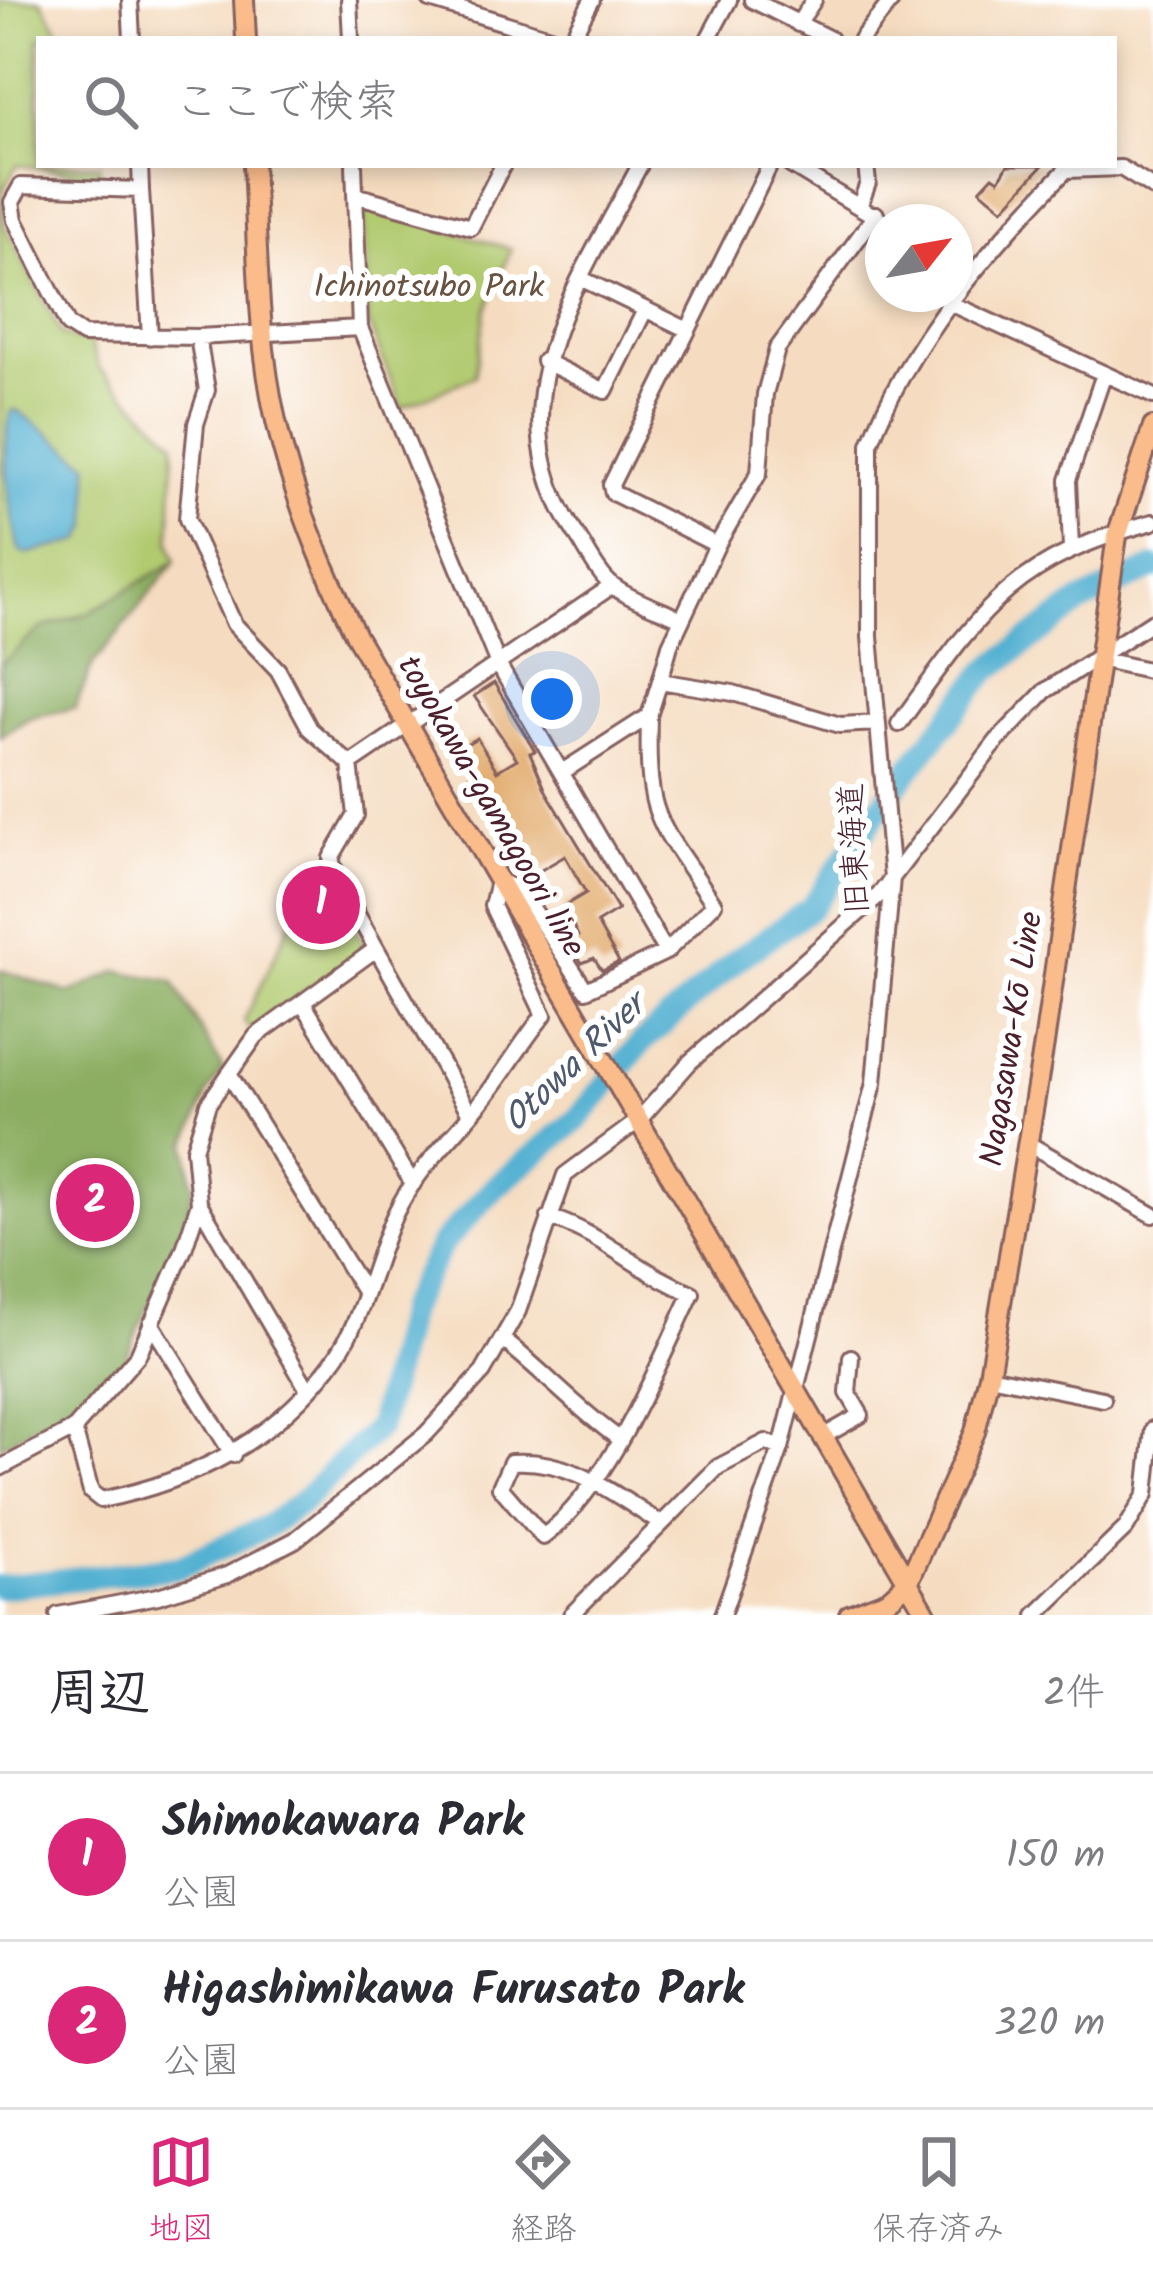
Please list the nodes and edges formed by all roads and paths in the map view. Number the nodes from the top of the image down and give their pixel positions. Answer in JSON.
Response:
{"nodes":[{"id":1,"x":130,"y":0,"type":"edge"},
{"id":2,"x":244,"y":0,"type":"edge"},
{"id":3,"x":349,"y":0,"type":"edge"},
{"id":4,"x":430,"y":0,"type":"edge"},
{"id":5,"x":592,"y":0,"type":"edge"},
{"id":6,"x":729,"y":0,"type":"edge"},
{"id":7,"x":752,"y":0,"type":"edge"},
{"id":8,"x":814,"y":0,"type":"edge"},
{"id":9,"x":892,"y":0,"type":"edge"},
{"id":10,"x":798,"y":24,"type":"junction"},
{"id":11,"x":132,"y":36,"type":"edge"},
{"id":12,"x":246,"y":36,"type":"edge"},
{"id":13,"x":351,"y":36,"type":"edge"},
{"id":14,"x":546,"y":36,"type":"edge"},
{"id":15,"x":573,"y":36,"type":"edge"},
{"id":16,"x":710,"y":36,"type":"edge"},
{"id":17,"x":824,"y":36,"type":"edge"},
{"id":18,"x":863,"y":36,"type":"edge"},
{"id":19,"x":140,"y":168,"type":"edge"},
{"id":20,"x":253,"y":168,"type":"edge"},
{"id":21,"x":354,"y":168,"type":"edge"},
{"id":22,"x":501,"y":168,"type":"edge"},
{"id":23,"x":638,"y":168,"type":"edge"},
{"id":24,"x":768,"y":168,"type":"edge"},
{"id":25,"x":795,"y":168,"type":"edge"},
{"id":26,"x":866,"y":168,"type":"edge"},
{"id":27,"x":1153,"y":188,"type":"edge"},
{"id":28,"x":141,"y":190,"type":"junction"},
{"id":29,"x":355,"y":195,"type":"junction"},
{"id":30,"x":860,"y":205,"type":"junction"},
{"id":31,"x":865,"y":208,"type":"edge"},
{"id":32,"x":865,"y":237,"type":"edge"},
{"id":33,"x":973,"y":274,"type":"edge"},
{"id":34,"x":580,"y":278,"type":"junction"},
{"id":35,"x":973,"y":305,"type":"edge"},
{"id":36,"x":645,"y":310,"type":"junction"},
{"id":37,"x":944,"y":312,"type":"edge"},
{"id":38,"x":360,"y":328,"type":"junction"},
{"id":39,"x":686,"y":329,"type":"junction"},
{"id":40,"x":263,"y":333,"type":"junction"},
{"id":41,"x":150,"y":337,"type":"junction"},
{"id":42,"x":198,"y":337,"type":"junction"},
{"id":43,"x":544,"y":361,"type":"junction"},
{"id":44,"x":1104,"y":374,"type":"junction"},
{"id":45,"x":1153,"y":396,"type":"edge"},
{"id":46,"x":1153,"y":427,"type":"edge"},
{"id":47,"x":1153,"y":522,"type":"edge"},
{"id":48,"x":1118,"y":533,"type":"junction"},
{"id":49,"x":717,"y":544,"type":"junction"},
{"id":50,"x":1071,"y":548,"type":"junction"},
{"id":51,"x":612,"y":586,"type":"junction"},
{"id":52,"x":681,"y":619,"type":"junction"},
{"id":53,"x":1153,"y":621,"type":"edge"},
{"id":54,"x":1099,"y":652,"type":"junction"},
{"id":55,"x":498,"y":664,"type":"junction"},
{"id":56,"x":1153,"y":671,"type":"edge"},
{"id":57,"x":660,"y":681,"type":"junction"},
{"id":58,"x":649,"y":716,"type":"junction"},
{"id":59,"x":878,"y":723,"type":"junction"},
{"id":60,"x":899,"y":724,"type":"dead end"},
{"id":61,"x":408,"y":725,"type":"junction"},
{"id":62,"x":350,"y":764,"type":"junction"},
{"id":63,"x":562,"y":772,"type":"junction"},
{"id":64,"x":891,"y":872,"type":"junction"},
{"id":65,"x":498,"y":881,"type":"junction"},
{"id":66,"x":376,"y":949,"type":"junction"},
{"id":67,"x":666,"y":952,"type":"junction"},
{"id":68,"x":303,"y":1003,"type":"junction"},
{"id":69,"x":229,"y":1074,"type":"junction"},
{"id":70,"x":470,"y":1114,"type":"junction"},
{"id":71,"x":635,"y":1117,"type":"junction"},
{"id":72,"x":1028,"y":1144,"type":"junction"},
{"id":73,"x":413,"y":1184,"type":"junction"},
{"id":74,"x":199,"y":1203,"type":"junction"},
{"id":75,"x":1153,"y":1215,"type":"edge"},
{"id":76,"x":549,"y":1217,"type":"junction"},
{"id":77,"x":365,"y":1293,"type":"junction"},
{"id":78,"x":151,"y":1323,"type":"junction"},
{"id":79,"x":502,"y":1340,"type":"junction"},
{"id":80,"x":851,"y":1358,"type":"dead end"},
{"id":81,"x":989,"y":1376,"type":"junction"},
{"id":82,"x":308,"y":1388,"type":"junction"},
{"id":83,"x":797,"y":1390,"type":"junction"},
{"id":84,"x":1103,"y":1399,"type":"dead end"},
{"id":85,"x":74,"y":1429,"type":"junction"},
{"id":86,"x":1153,"y":1429,"type":"edge"},
{"id":87,"x":824,"y":1436,"type":"junction"},
{"id":88,"x":618,"y":1438,"type":"junction"},
{"id":89,"x":782,"y":1448,"type":"junction"},
{"id":90,"x":233,"y":1455,"type":"junction"},
{"id":91,"x":0,"y":1468,"type":"edge"},
{"id":92,"x":592,"y":1480,"type":"junction"},
{"id":93,"x":660,"y":1523,"type":"junction"},
{"id":94,"x":909,"y":1581,"type":"junction"},
{"id":95,"x":58,"y":1615,"type":"edge"},
{"id":96,"x":571,"y":1615,"type":"edge"},
{"id":97,"x":722,"y":1615,"type":"edge"},
{"id":98,"x":849,"y":1615,"type":"edge"},
{"id":99,"x":926,"y":1615,"type":"edge"},
{"id":100,"x":1036,"y":1615,"type":"edge"}],
"edges":[{"from":1,"to":11,"type":"street"},
{"from":2,"to":12,"type":"main road"},
{"from":3,"to":13,"type":"street"},
{"from":4,"to":14,"type":"street"},
{"from":5,"to":15,"type":"street"},
{"from":6,"to":16,"type":"street"},
{"from":7,"to":10,"type":"street"},
{"from":8,"to":10,"type":"street"},
{"from":9,"to":18,"type":"street"},
{"from":10,"to":17,"type":"street"},
{"from":19,"to":28,"type":"street"},
{"from":20,"to":40,"type":"main road","name":"toyokawa-gamagoori line"},
{"from":21,"to":29,"type":"street"},
{"from":22,"to":29,"type":"street"},
{"from":23,"to":34,"type":"street"},
{"from":24,"to":39,"type":"street"},
{"from":25,"to":30,"type":"street"},
{"from":26,"to":30,"type":"street"},
{"from":27,"to":33,"type":"street","name":"旧東海道"},
{"from":28,"to":41,"type":"street"},
{"from":28,"to":41,"type":"street"},
{"from":29,"to":38,"type":"street"},
{"from":30,"to":31,"type":"street"},
{"from":32,"to":49,"type":"street"},
{"from":34,"to":36,"type":"street"},
{"from":34,"to":43,"type":"street"},
{"from":35,"to":44,"type":"street"},
{"from":36,"to":39,"type":"street"},
{"from":36,"to":43,"type":"street"},
{"from":37,"to":59,"type":"street","name":"旧東海道"},
{"from":38,"to":40,"type":"street"},
{"from":38,"to":55,"type":"street"},
{"from":39,"to":49,"type":"street"},
{"from":40,"to":42,"type":"street"},
{"from":40,"to":61,"type":"main road","name":"toyokawa-gamagoori line"},
{"from":41,"to":42,"type":"street"},
{"from":42,"to":62,"type":"street"},
{"from":43,"to":51,"type":"street"},
{"from":44,"to":45,"type":"street"},
{"from":44,"to":50,"type":"street"},
{"from":46,"to":48,"type":"main road","name":"Nagasawa-Kō Line"},
{"from":47,"to":48,"type":"street"},
{"from":48,"to":50,"type":"street"},
{"from":48,"to":54,"type":"main road","name":"Nagasawa-Kō Line"},
{"from":49,"to":52,"type":"street"},
{"from":50,"to":60,"type":"street"},
{"from":51,"to":52,"type":"street"},
{"from":51,"to":55,"type":"street"},
{"from":52,"to":57,"type":"street"},
{"from":53,"to":54,"type":"street"},
{"from":54,"to":56,"type":"street"},
{"from":54,"to":64,"type":"street"},
{"from":54,"to":72,"type":"main road","name":"Nagasawa-Kō Line"},
{"from":55,"to":61,"type":"street"},
{"from":55,"to":63,"type":"street"},
{"from":57,"to":58,"type":"street"},
{"from":57,"to":59,"type":"street"},
{"from":58,"to":63,"type":"street"},
{"from":58,"to":67,"type":"street"},
{"from":59,"to":64,"type":"street","name":"旧東海道"},
{"from":61,"to":62,"type":"street"},
{"from":61,"to":65,"type":"main road","name":"toyokawa-gamagoori line"},
{"from":62,"to":66,"type":"street"},
{"from":63,"to":67,"type":"street"},
{"from":64,"to":71,"type":"street"},
{"from":64,"to":83,"type":"street","name":"旧東海道"},
{"from":65,"to":67,"type":"street"},
{"from":65,"to":70,"type":"street"},
{"from":65,"to":71,"type":"main road","name":"toyokawa-gamagoori line"},
{"from":66,"to":68,"type":"street"},
{"from":66,"to":70,"type":"street"},
{"from":68,"to":69,"type":"street"},
{"from":68,"to":73,"type":"street"},
{"from":69,"to":74,"type":"street"},
{"from":69,"to":77,"type":"street"},
{"from":70,"to":73,"type":"street"},
{"from":71,"to":76,"type":"street"},
{"from":71,"to":83,"type":"main road","name":"toyokawa-gamagoori line"},
{"from":72,"to":75,"type":"street"},
{"from":72,"to":81,"type":"main road","name":"Nagasawa-Kō Line"},
{"from":73,"to":77,"type":"street"},
{"from":74,"to":78,"type":"street"},
{"from":74,"to":82,"type":"street"},
{"from":76,"to":79,"type":"street"},
{"from":76,"to":88,"type":"street"},
{"from":77,"to":82,"type":"street"},
{"from":78,"to":85,"type":"street"},
{"from":78,"to":90,"type":"street"},
{"from":79,"to":88,"type":"street"},
{"from":79,"to":95,"type":"street"},
{"from":80,"to":87,"type":"street"},
{"from":81,"to":84,"type":"street"},
{"from":81,"to":94,"type":"main road","name":"Nagasawa-Kō Line"},
{"from":82,"to":90,"type":"street"},
{"from":83,"to":87,"type":"main road","name":"toyokawa-gamagoori line"},
{"from":83,"to":89,"type":"street","name":"旧東海道"},
{"from":85,"to":90,"type":"street"},
{"from":85,"to":91,"type":"street"},
{"from":86,"to":100,"type":"street"},
{"from":87,"to":94,"type":"main road","name":"toyokawa-gamagoori line"},
{"from":88,"to":92,"type":"street"},
{"from":89,"to":93,"type":"street"},
{"from":89,"to":97,"type":"street","name":"旧東海道"},
{"from":92,"to":92,"type":"street"},
{"from":92,"to":93,"type":"street"},
{"from":93,"to":96,"type":"street"},
{"from":94,"to":98,"type":"main road"},
{"from":94,"to":99,"type":"main road","name":"toyokawa-gamagoori line"}]}
